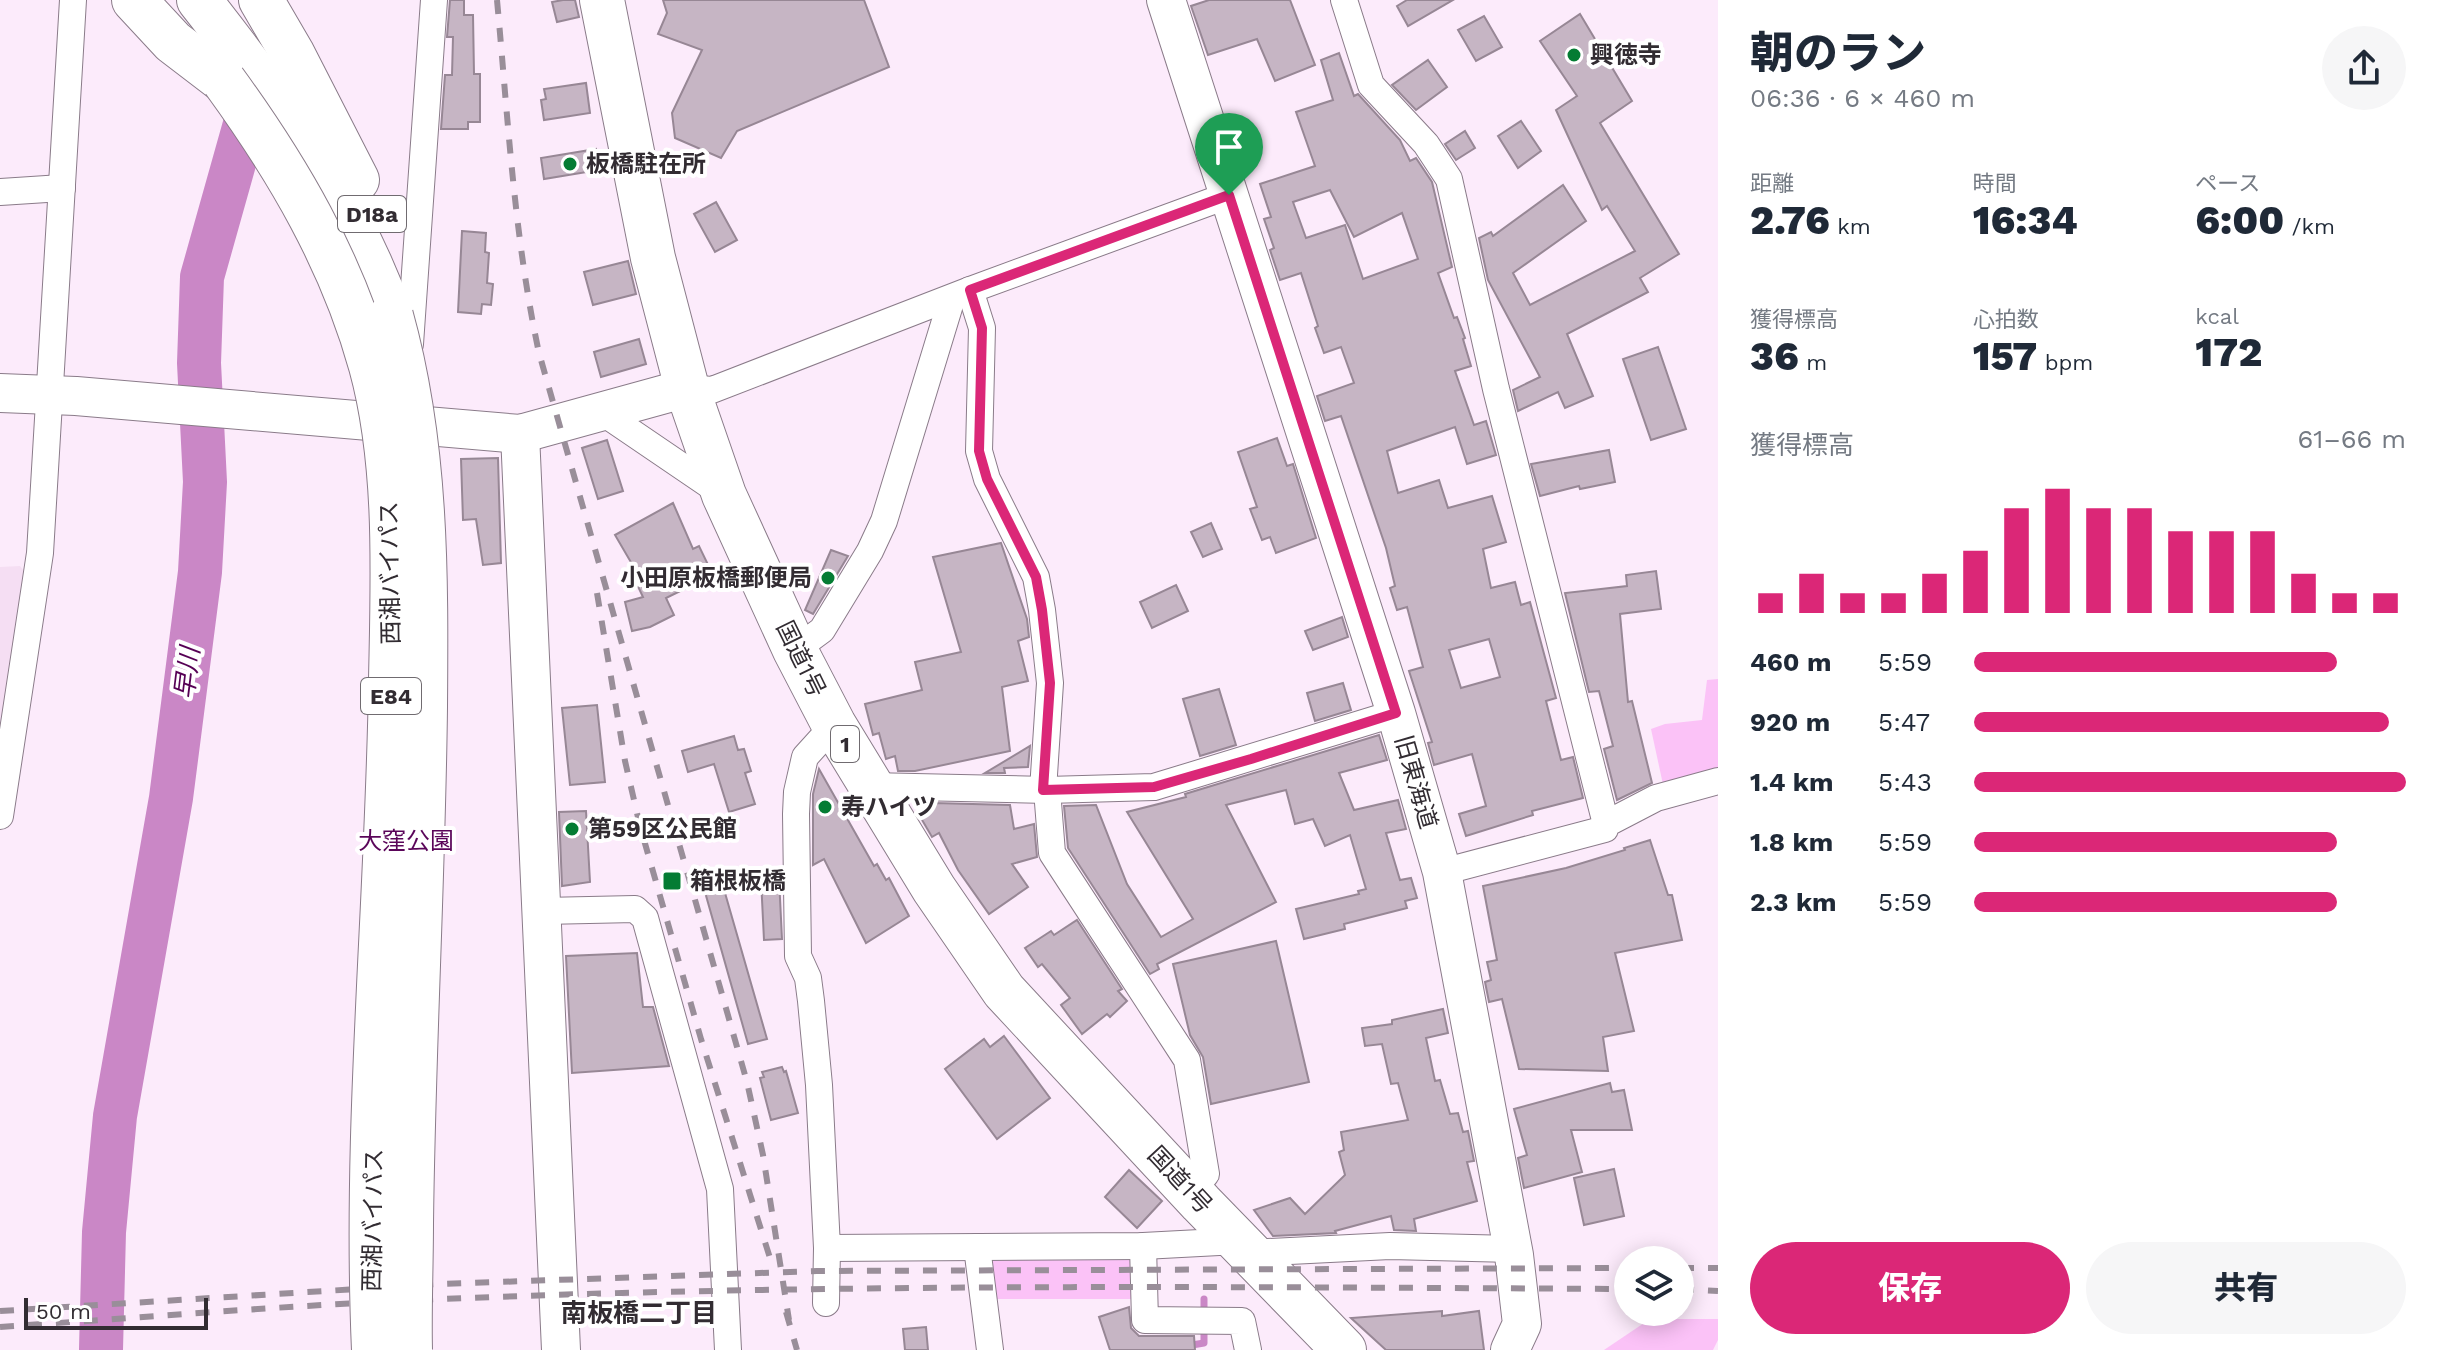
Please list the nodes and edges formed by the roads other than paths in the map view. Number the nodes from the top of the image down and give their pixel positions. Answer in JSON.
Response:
{"nodes":[{"id":1,"x":73,"y":0,"type":"edge"},
{"id":2,"x":134,"y":0,"type":"edge"},
{"id":3,"x":160,"y":0,"type":"edge"},
{"id":4,"x":199,"y":0,"type":"edge"},
{"id":5,"x":261,"y":0,"type":"edge"},
{"id":6,"x":434,"y":0,"type":"edge"},
{"id":7,"x":602,"y":0,"type":"edge"},
{"id":8,"x":1166,"y":0,"type":"edge"},
{"id":9,"x":1344,"y":0,"type":"edge"},
{"id":10,"x":224,"y":81,"type":"junction"},
{"id":11,"x":62,"y":188,"type":"junction"},
{"id":12,"x":0,"y":192,"type":"edge"},
{"id":13,"x":1229,"y":195,"type":"junction"},
{"id":14,"x":961,"y":294,"type":"junction"},
{"id":15,"x":391,"y":316,"type":"junction"},
{"id":16,"x":687,"y":388,"type":"junction"},
{"id":17,"x":0,"y":393,"type":"edge"},
{"id":18,"x":63,"y":396,"type":"junction"},
{"id":19,"x":599,"y":410,"type":"junction"},
{"id":20,"x":389,"y":423,"type":"junction"},
{"id":21,"x":520,"y":434,"type":"junction"},
{"id":22,"x":724,"y":495,"type":"junction"},
{"id":23,"x":795,"y":650,"type":"junction"},
{"id":24,"x":1396,"y":713,"type":"junction"},
{"id":25,"x":834,"y":725,"type":"junction"},
{"id":26,"x":1718,"y":781,"type":"edge"},
{"id":27,"x":869,"y":786,"type":"junction"},
{"id":28,"x":1045,"y":790,"type":"junction"},
{"id":29,"x":0,"y":816,"type":"edge"},
{"id":30,"x":1606,"y":824,"type":"junction"},
{"id":31,"x":1442,"y":872,"type":"junction"},
{"id":32,"x":543,"y":911,"type":"junction"},
{"id":33,"x":1191,"y":1192,"type":"junction"},
{"id":34,"x":1143,"y":1246,"type":"junction"},
{"id":35,"x":977,"y":1247,"type":"junction"},
{"id":36,"x":1243,"y":1247,"type":"junction"},
{"id":37,"x":827,"y":1248,"type":"junction"},
{"id":38,"x":1513,"y":1249,"type":"junction"},
{"id":39,"x":826,"y":1303,"type":"dead end"},
{"id":40,"x":374,"y":1350,"type":"edge"},
{"id":41,"x":410,"y":1350,"type":"edge"},
{"id":42,"x":561,"y":1350,"type":"edge"},
{"id":43,"x":727,"y":1350,"type":"edge"},
{"id":44,"x":990,"y":1350,"type":"edge"},
{"id":45,"x":1248,"y":1350,"type":"edge"},
{"id":46,"x":1344,"y":1350,"type":"edge"},
{"id":47,"x":1510,"y":1350,"type":"edge"}],
"edges":[{"from":1,"to":11,"type":"street"},
{"from":2,"to":10,"type":"highway"},
{"from":3,"to":10,"type":"highway","name":"西湘バイパス","number":"E84"},
{"from":4,"to":15,"type":"highway","name":"西湘バイパス","number":"E84"},
{"from":5,"to":15,"type":"highway","number":"D18a"},
{"from":6,"to":20,"type":"street"},
{"from":7,"to":16,"type":"highway","name":"国道1号","number":"1"},
{"from":8,"to":13,"type":"street","name":"旧東海道"},
{"from":9,"to":30,"type":"street"},
{"from":10,"to":40,"type":"highway","name":"西湘バイパス","number":"E84","bridge":true},
{"from":11,"to":12,"type":"street"},
{"from":11,"to":18,"type":"street"},
{"from":13,"to":14,"type":"street"},
{"from":13,"to":24,"type":"street","name":"旧東海道"},
{"from":14,"to":16,"type":"street"},
{"from":14,"to":23,"type":"street"},
{"from":14,"to":28,"type":"street"},
{"from":15,"to":41,"type":"highway","name":"西湘バイパス","number":"E84","bridge":true},
{"from":16,"to":19,"type":"street"},
{"from":16,"to":22,"type":"highway","name":"国道1号","number":"1"},
{"from":17,"to":18,"type":"street"},
{"from":18,"to":20,"type":"street"},
{"from":18,"to":29,"type":"street"},
{"from":19,"to":21,"type":"street"},
{"from":19,"to":22,"type":"street"},
{"from":20,"to":21,"type":"street"},
{"from":21,"to":32,"type":"street"},
{"from":22,"to":23,"type":"highway","name":"国道1号","number":"1"},
{"from":23,"to":25,"type":"highway","name":"国道1号","number":"1"},
{"from":24,"to":28,"type":"street"},
{"from":24,"to":31,"type":"street","name":"旧東海道"},
{"from":25,"to":27,"type":"highway","name":"国道1号","number":"1"},
{"from":25,"to":37,"type":"street"},
{"from":26,"to":30,"type":"street"},
{"from":27,"to":28,"type":"street"},
{"from":27,"to":33,"type":"highway","name":"国道1号","number":"1"},
{"from":28,"to":33,"type":"street"},
{"from":30,"to":31,"type":"street"},
{"from":31,"to":38,"type":"street","name":"旧東海道"},
{"from":32,"to":42,"type":"street"},
{"from":32,"to":43,"type":"street"},
{"from":33,"to":36,"type":"highway","name":"国道1号","number":"1"},
{"from":34,"to":35,"type":"street"},
{"from":34,"to":36,"type":"street"},
{"from":34,"to":45,"type":"street"},
{"from":35,"to":37,"type":"street"},
{"from":35,"to":44,"type":"street"},
{"from":36,"to":38,"type":"street"},
{"from":36,"to":46,"type":"highway","name":"国道1号","number":"1"},
{"from":37,"to":39,"type":"street"},
{"from":38,"to":47,"type":"street","name":"旧東海道"}]}
